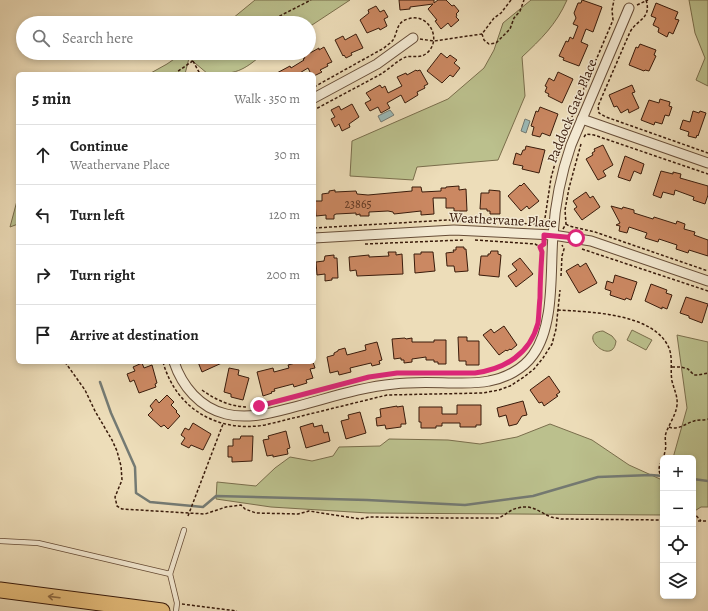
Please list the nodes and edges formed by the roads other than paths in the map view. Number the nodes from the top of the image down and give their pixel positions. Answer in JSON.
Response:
{"nodes":[{"id":1,"x":629,"y":8,"type":"road end"},
{"id":2,"x":413,"y":38,"type":"road end"},
{"id":3,"x":316,"y":97,"type":"edge"},
{"id":4,"x":582,"y":119,"type":"junction"},
{"id":5,"x":708,"y":162,"type":"edge"},
{"id":6,"x":548,"y":235,"type":"junction"},
{"id":7,"x":316,"y":238,"type":"edge"},
{"id":8,"x":708,"y":281,"type":"edge"},
{"id":9,"x":175,"y":364,"type":"edge"},
{"id":10,"x":184,"y":530,"type":"dead end"},
{"id":11,"x":0,"y":541,"type":"edge"},
{"id":12,"x":170,"y":574,"type":"junction"},
{"id":13,"x":0,"y":590,"type":"edge"},
{"id":14,"x":162,"y":611,"type":"edge"},
{"id":15,"x":176,"y":611,"type":"edge"}],
"edges":[{"from":1,"to":4,"type":"street","name":"Paddock Gate Place"},
{"from":2,"to":3,"type":"street"},
{"from":4,"to":5,"type":"street"},
{"from":4,"to":6,"type":"street","name":"Paddock Gate Place"},
{"from":6,"to":7,"type":"street","name":"Weathervane Place"},
{"from":6,"to":8,"type":"street","name":"Weathervane Place"},
{"from":6,"to":9,"type":"street","name":"Paddock Gate Place"},
{"from":10,"to":12,"type":"lane"},
{"from":11,"to":12,"type":"lane"},
{"from":12,"to":15,"type":"lane"},
{"from":14,"to":13,"type":"main road","one_way":true}]}
